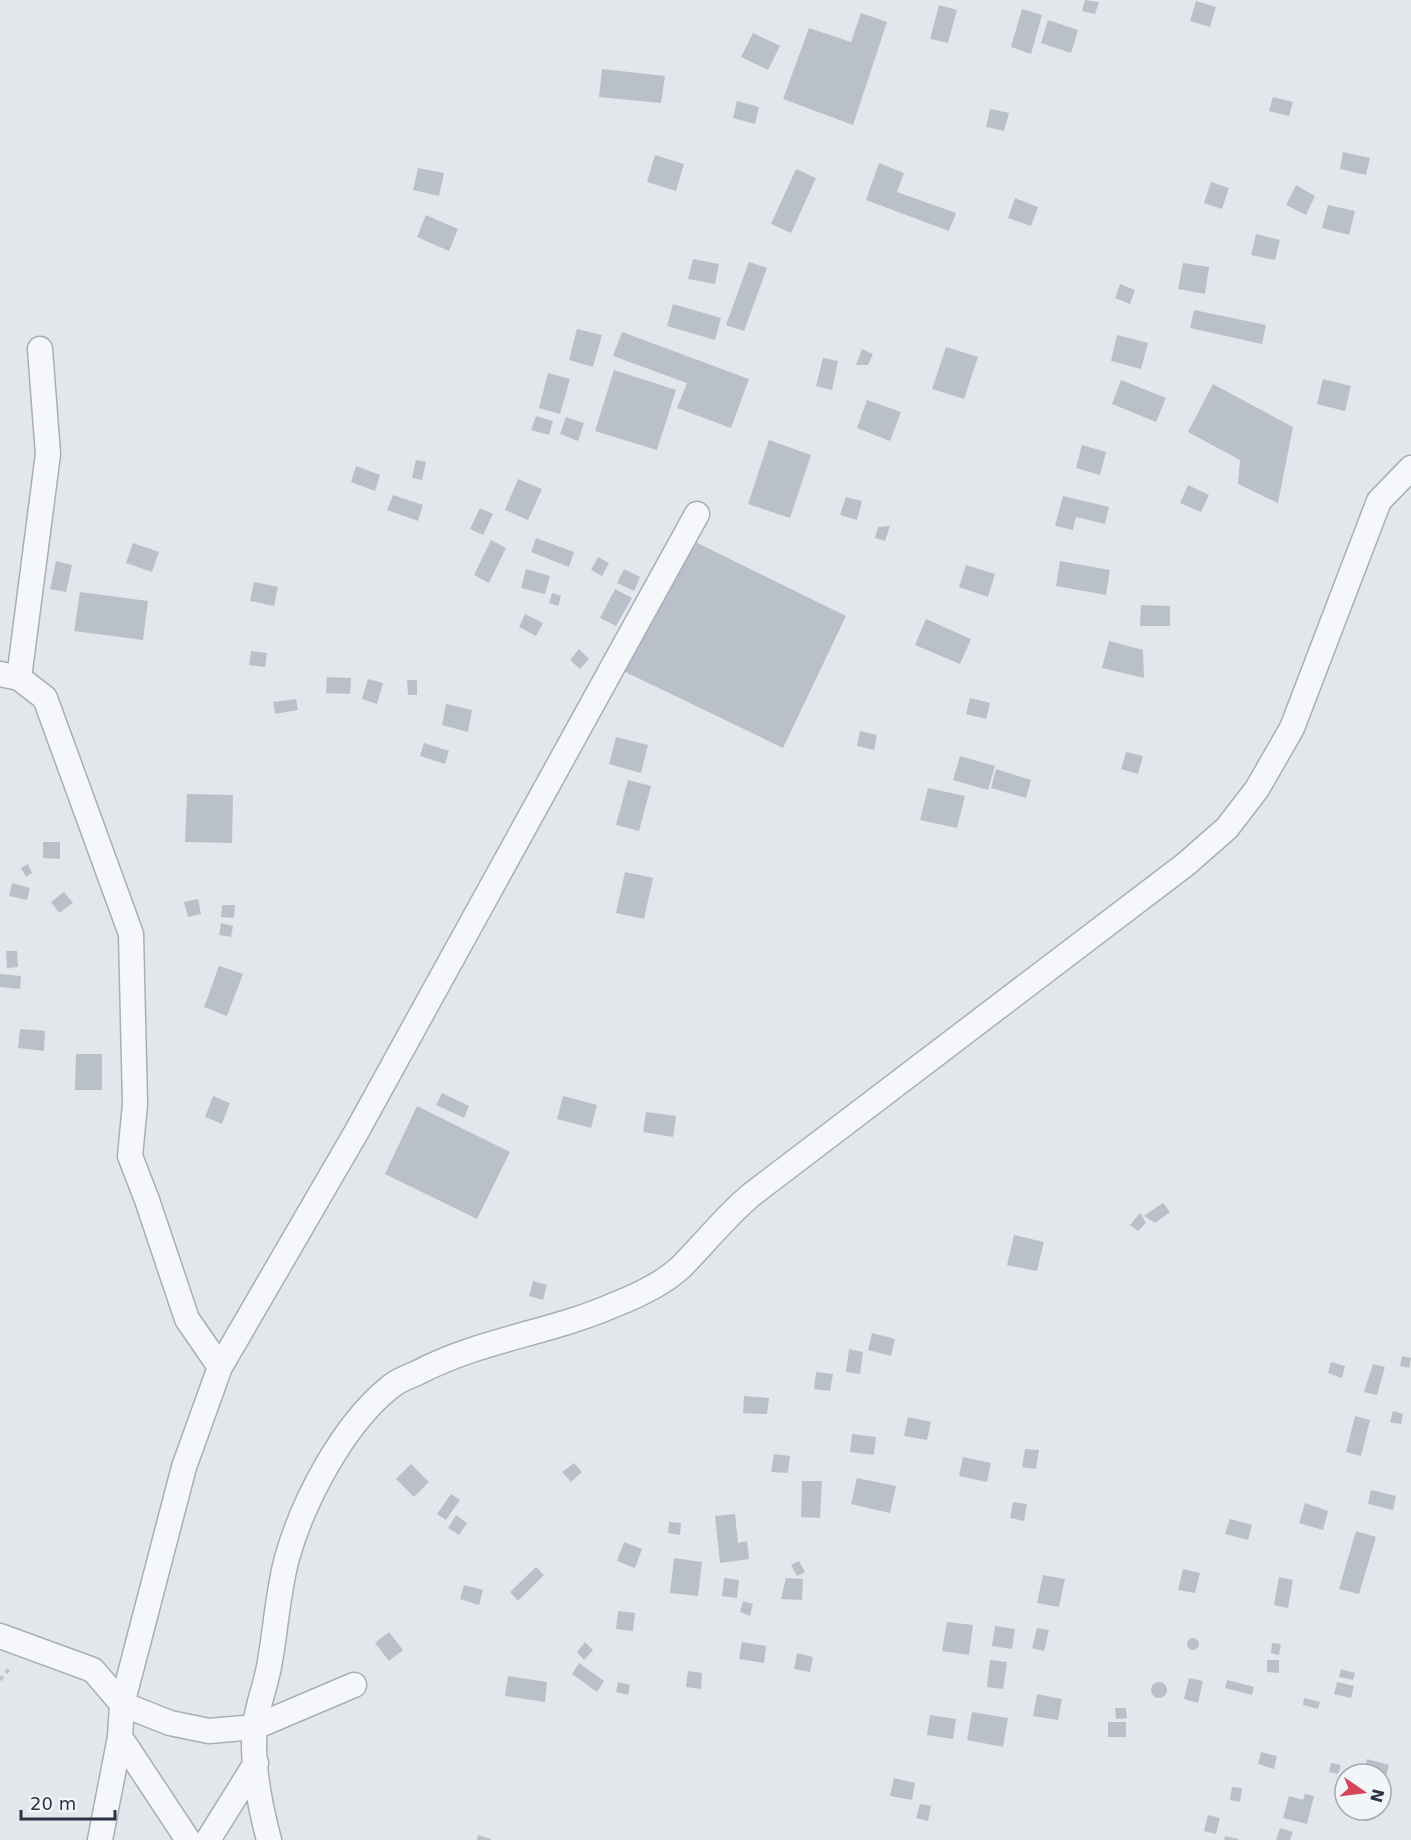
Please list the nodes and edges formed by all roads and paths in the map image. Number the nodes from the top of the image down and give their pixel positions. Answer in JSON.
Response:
{"nodes":[{"id":1,"x":40,"y":349,"type":"dead end"},
{"id":2,"x":1411,"y":468,"type":"edge"},
{"id":3,"x":697,"y":514,"type":"dead end"},
{"id":4,"x":9,"y":676,"type":"edge"},
{"id":5,"x":220,"y":1367,"type":"junction"},
{"id":6,"x":0,"y":1636,"type":"edge"},
{"id":7,"x":354,"y":1685,"type":"dead end"},
{"id":8,"x":122,"y":1704,"type":"junction"},
{"id":9,"x":255,"y":1727,"type":"junction"},
{"id":10,"x":120,"y":1737,"type":"junction"},
{"id":11,"x":256,"y":1763,"type":"junction"},
{"id":12,"x":100,"y":1840,"type":"edge"},
{"id":13,"x":188,"y":1840,"type":"edge"},
{"id":14,"x":208,"y":1840,"type":"edge"},
{"id":15,"x":269,"y":1840,"type":"edge"}],
"edges":[{"from":1,"to":4,"type":"street"},
{"from":2,"to":9,"type":"street"},
{"from":3,"to":5,"type":"street"},
{"from":4,"to":5,"type":"street"},
{"from":5,"to":8,"type":"street"},
{"from":6,"to":8,"type":"street"},
{"from":7,"to":9,"type":"street"},
{"from":8,"to":9,"type":"street"},
{"from":8,"to":10,"type":"street"},
{"from":9,"to":11,"type":"street"},
{"from":10,"to":12,"type":"street"},
{"from":10,"to":13,"type":"street"},
{"from":11,"to":14,"type":"street"},
{"from":11,"to":15,"type":"street"}]}
